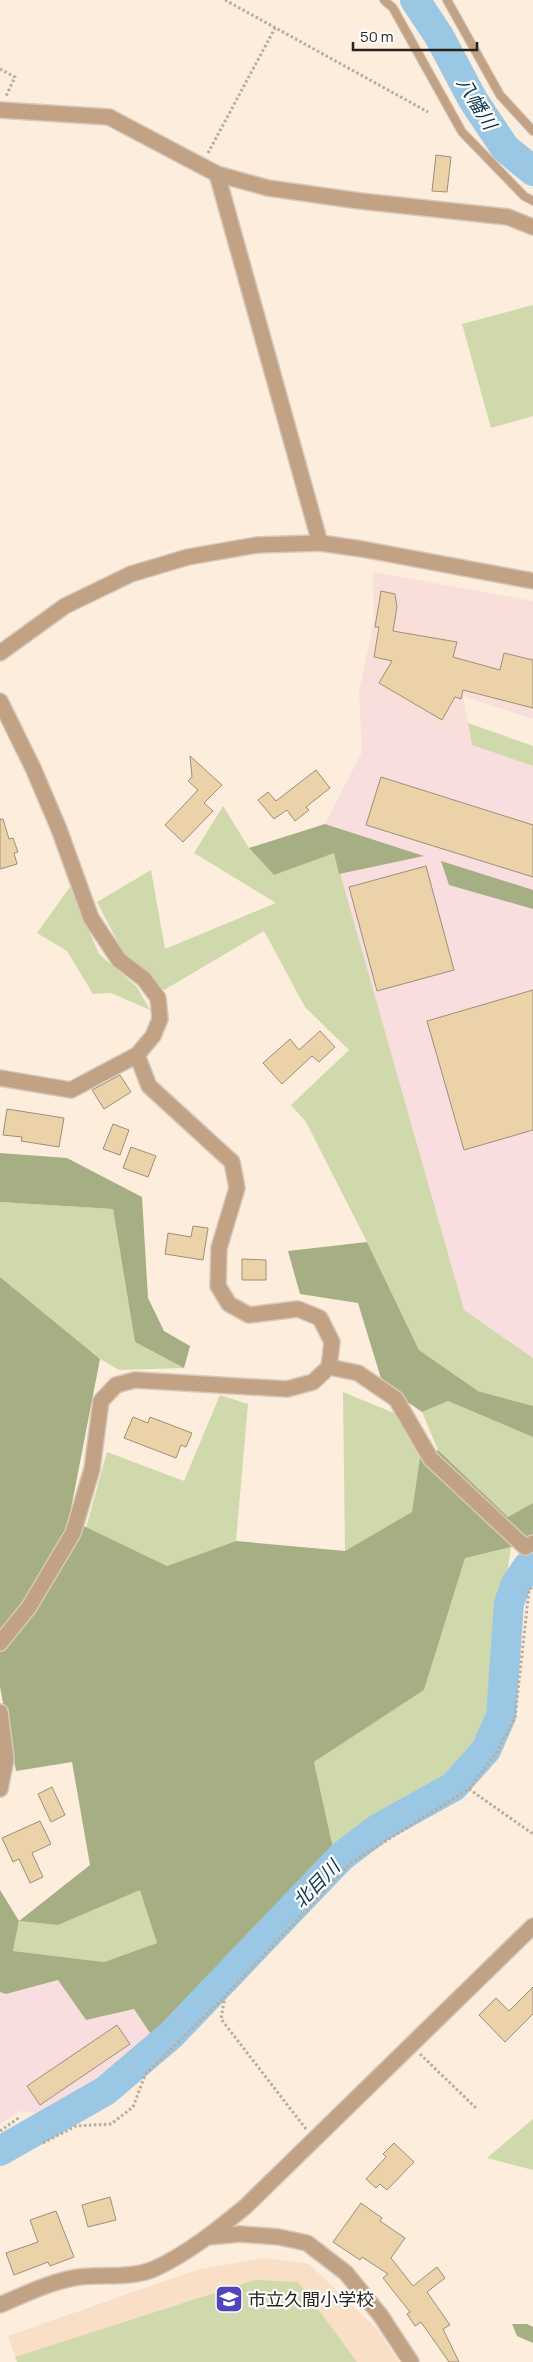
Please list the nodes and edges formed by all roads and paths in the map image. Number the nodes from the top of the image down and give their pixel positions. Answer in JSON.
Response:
{"nodes":[{"id":1,"x":225,"y":0,"type":"edge"},
{"id":2,"x":384,"y":0,"type":"edge"},
{"id":3,"x":447,"y":0,"type":"edge"},
{"id":4,"x":275,"y":28,"type":"junction"},
{"id":5,"x":0,"y":69,"type":"edge"},
{"id":6,"x":2,"y":105,"type":"edge"},
{"id":7,"x":428,"y":112,"type":"dead end"},
{"id":8,"x":533,"y":131,"type":"edge"},
{"id":9,"x":201,"y":166,"type":"junction"},
{"id":10,"x":217,"y":174,"type":"junction"},
{"id":11,"x":533,"y":202,"type":"edge"},
{"id":12,"x":533,"y":227,"type":"edge"},
{"id":13,"x":320,"y":543,"type":"junction"},
{"id":14,"x":533,"y":581,"type":"edge"},
{"id":15,"x":0,"y":653,"type":"edge"},
{"id":16,"x":0,"y":701,"type":"edge"},
{"id":17,"x":137,"y":1055,"type":"junction"},
{"id":18,"x":0,"y":1078,"type":"edge"},
{"id":19,"x":328,"y":1367,"type":"junction"},
{"id":20,"x":533,"y":1543,"type":"edge"},
{"id":21,"x":533,"y":1586,"type":"edge"},
{"id":22,"x":0,"y":1643,"type":"edge"},
{"id":23,"x":0,"y":1712,"type":"edge"},
{"id":24,"x":0,"y":1789,"type":"edge"},
{"id":25,"x":469,"y":1789,"type":"junction"},
{"id":26,"x":533,"y":1834,"type":"edge"},
{"id":27,"x":533,"y":1926,"type":"edge"},
{"id":28,"x":224,"y":1996,"type":"junction"},
{"id":29,"x":411,"y":2045,"type":"junction"},
{"id":30,"x":476,"y":2108,"type":"dead end"},
{"id":31,"x":20,"y":2117,"type":"dead end"},
{"id":32,"x":0,"y":2130,"type":"edge"},
{"id":33,"x":314,"y":2139,"type":"junction"},
{"id":34,"x":43,"y":2143,"type":"dead end"},
{"id":35,"x":208,"y":2238,"type":"junction"},
{"id":36,"x":0,"y":2305,"type":"edge"},
{"id":37,"x":408,"y":2361,"type":"edge"}],
"edges":[{"from":1,"to":4,"type":"path"},
{"from":2,"to":11,"type":"lane"},
{"from":3,"to":8,"type":"lane"},
{"from":4,"to":7,"type":"path"},
{"from":4,"to":9,"type":"path"},
{"from":5,"to":6,"type":"path"},
{"from":6,"to":9,"type":"street"},
{"from":9,"to":10,"type":"street"},
{"from":10,"to":12,"type":"street"},
{"from":10,"to":13,"type":"street"},
{"from":13,"to":14,"type":"street"},
{"from":13,"to":15,"type":"street"},
{"from":16,"to":17,"type":"street"},
{"from":17,"to":18,"type":"street"},
{"from":17,"to":19,"type":"street"},
{"from":19,"to":20,"type":"street"},
{"from":19,"to":22,"type":"street"},
{"from":21,"to":25,"type":"path"},
{"from":23,"to":24,"type":"street"},
{"from":25,"to":26,"type":"path"},
{"from":25,"to":28,"type":"path"},
{"from":27,"to":29,"type":"street"},
{"from":28,"to":33,"type":"path"},
{"from":28,"to":34,"type":"path"},
{"from":29,"to":30,"type":"path"},
{"from":29,"to":33,"type":"street"},
{"from":31,"to":32,"type":"path"},
{"from":33,"to":35,"type":"street"},
{"from":35,"to":36,"type":"street"},
{"from":35,"to":37,"type":"street"}]}
